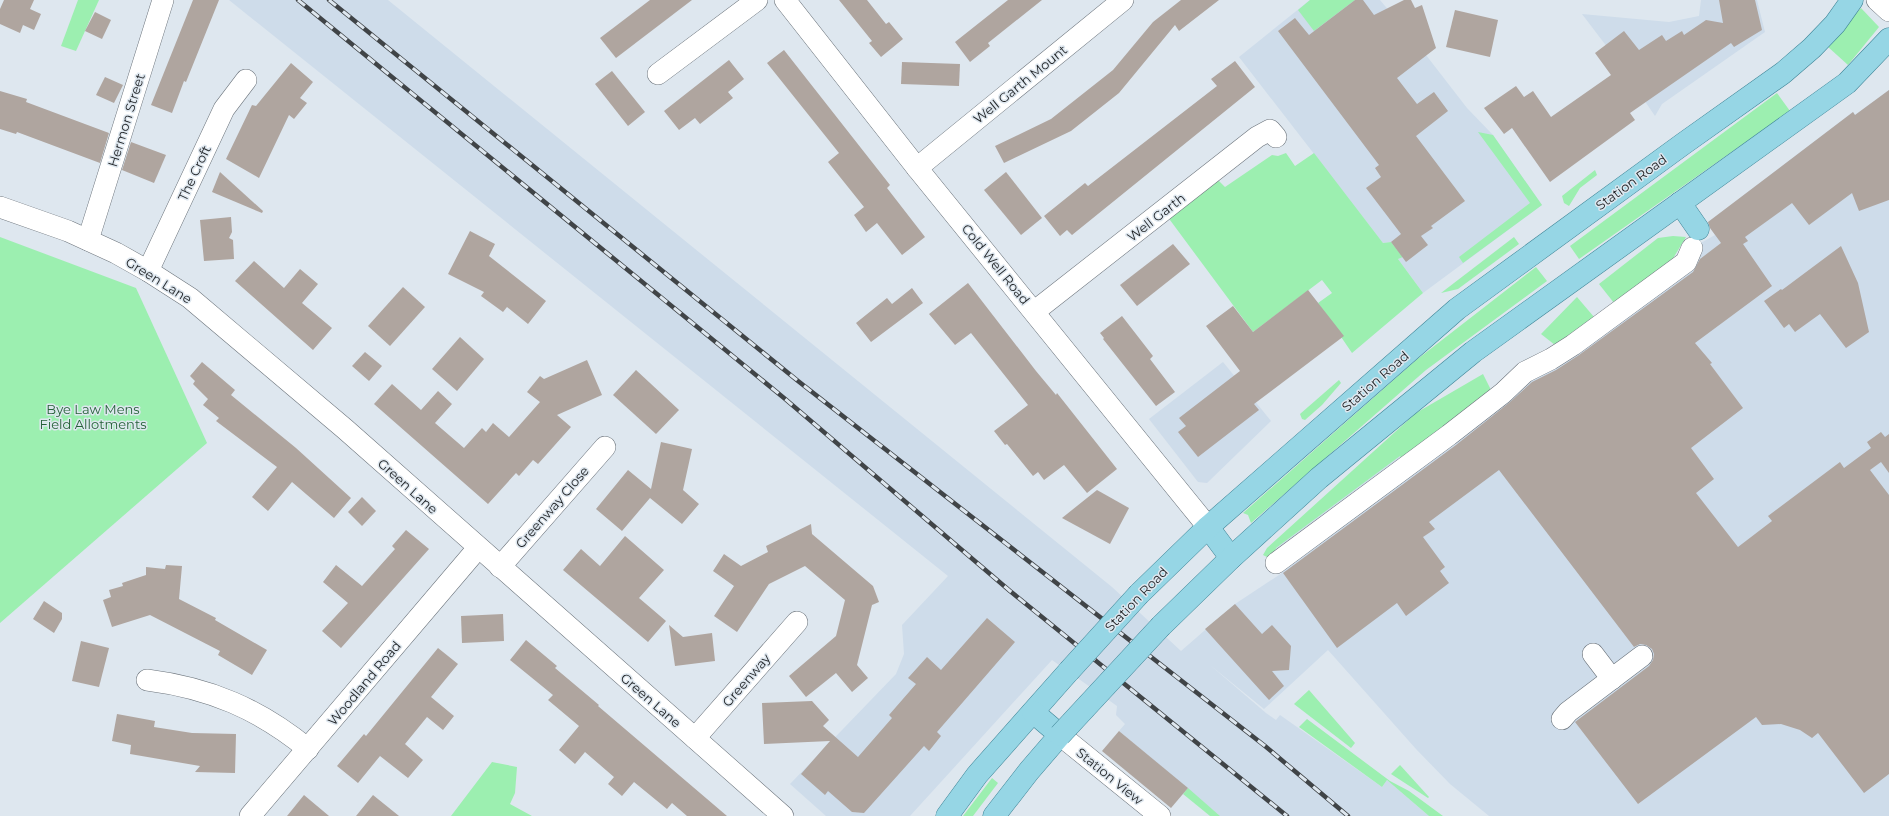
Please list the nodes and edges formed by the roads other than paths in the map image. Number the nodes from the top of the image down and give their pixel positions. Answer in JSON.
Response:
{"nodes":[{"id":1,"x":163,"y":0,"type":"edge"},
{"id":2,"x":757,"y":0,"type":"edge"},
{"id":3,"x":785,"y":0,"type":"edge"},
{"id":4,"x":1123,"y":0,"type":"edge"},
{"id":5,"x":1852,"y":0,"type":"edge"},
{"id":6,"x":1877,"y":0,"type":"edge"},
{"id":7,"x":1889,"y":11,"type":"edge"},
{"id":8,"x":1889,"y":39,"type":"edge"},
{"id":9,"x":658,"y":74,"type":"dead end"},
{"id":10,"x":246,"y":80,"type":"dead end"},
{"id":11,"x":1276,"y":137,"type":"dead end"},
{"id":12,"x":918,"y":168,"type":"junction"},
{"id":13,"x":1680,"y":203,"type":"junction"},
{"id":14,"x":0,"y":206,"type":"edge"},
{"id":15,"x":1695,"y":238,"type":"joint"},
{"id":16,"x":88,"y":240,"type":"junction"},
{"id":17,"x":148,"y":271,"type":"junction"},
{"id":18,"x":1035,"y":311,"type":"junction"},
{"id":19,"x":605,"y":447,"type":"dead end"},
{"id":20,"x":1208,"y":527,"type":"junction"},
{"id":21,"x":478,"y":548,"type":"junction"},
{"id":22,"x":1231,"y":558,"type":"junction"},
{"id":23,"x":1276,"y":563,"type":"dead end"},
{"id":24,"x":500,"y":567,"type":"junction"},
{"id":25,"x":797,"y":622,"type":"dead end"},
{"id":26,"x":1593,"y":654,"type":"dead end"},
{"id":27,"x":1642,"y":656,"type":"dead end"},
{"id":28,"x":1612,"y":679,"type":"junction"},
{"id":29,"x":147,"y":680,"type":"dead end"},
{"id":30,"x":1033,"y":712,"type":"junction"},
{"id":31,"x":1562,"y":719,"type":"dead end"},
{"id":32,"x":1060,"y":735,"type":"junction"},
{"id":33,"x":695,"y":738,"type":"junction"},
{"id":34,"x":308,"y":749,"type":"junction"},
{"id":35,"x":250,"y":816,"type":"edge"},
{"id":36,"x":783,"y":816,"type":"edge"},
{"id":37,"x":947,"y":816,"type":"edge"},
{"id":38,"x":994,"y":816,"type":"edge"},
{"id":39,"x":1160,"y":816,"type":"edge"}],
"edges":[{"from":1,"to":16,"type":"street","name":"Hermon Street"},
{"from":2,"to":9,"type":"street"},
{"from":3,"to":12,"type":"street","name":"Cold Well Road"},
{"from":4,"to":12,"type":"street","name":"Well Garth Mount"},
{"from":5,"to":20,"type":"main road","name":"Station Road"},
{"from":6,"to":7,"type":"street"},
{"from":8,"to":13,"type":"main road"},
{"from":10,"to":17,"type":"street","name":"The Croft"},
{"from":11,"to":18,"type":"street","name":"Well Garth"},
{"from":12,"to":18,"type":"street","name":"Cold Well Road"},
{"from":13,"to":15,"type":"main road"},
{"from":13,"to":22,"type":"main road"},
{"from":14,"to":16,"type":"street","name":"Green Lane"},
{"from":15,"to":23,"type":"street"},
{"from":16,"to":17,"type":"street","name":"Green Lane"},
{"from":17,"to":21,"type":"street","name":"Green Lane"},
{"from":18,"to":20,"type":"street","name":"Cold Well Road"},
{"from":19,"to":24,"type":"street","name":"Greenway Close"},
{"from":20,"to":22,"type":"main road"},
{"from":20,"to":30,"type":"main road","name":"Station Road","bridge":true},
{"from":21,"to":24,"type":"street","name":"Green Lane"},
{"from":21,"to":34,"type":"street","name":"Woodland Road"},
{"from":22,"to":32,"type":"main road","bridge":true},
{"from":24,"to":33,"type":"street","name":"Green Lane"},
{"from":25,"to":33,"type":"street","name":"Greenway"},
{"from":26,"to":28,"type":"street"},
{"from":27,"to":28,"type":"street"},
{"from":28,"to":31,"type":"street"},
{"from":29,"to":34,"type":"street"},
{"from":30,"to":32,"type":"main road"},
{"from":30,"to":37,"type":"main road","name":"Station Road"},
{"from":32,"to":38,"type":"main road"},
{"from":32,"to":39,"type":"street","name":"Station View"},
{"from":33,"to":36,"type":"street","name":"Green Lane"},
{"from":34,"to":35,"type":"street","name":"Woodland Road"}]}
